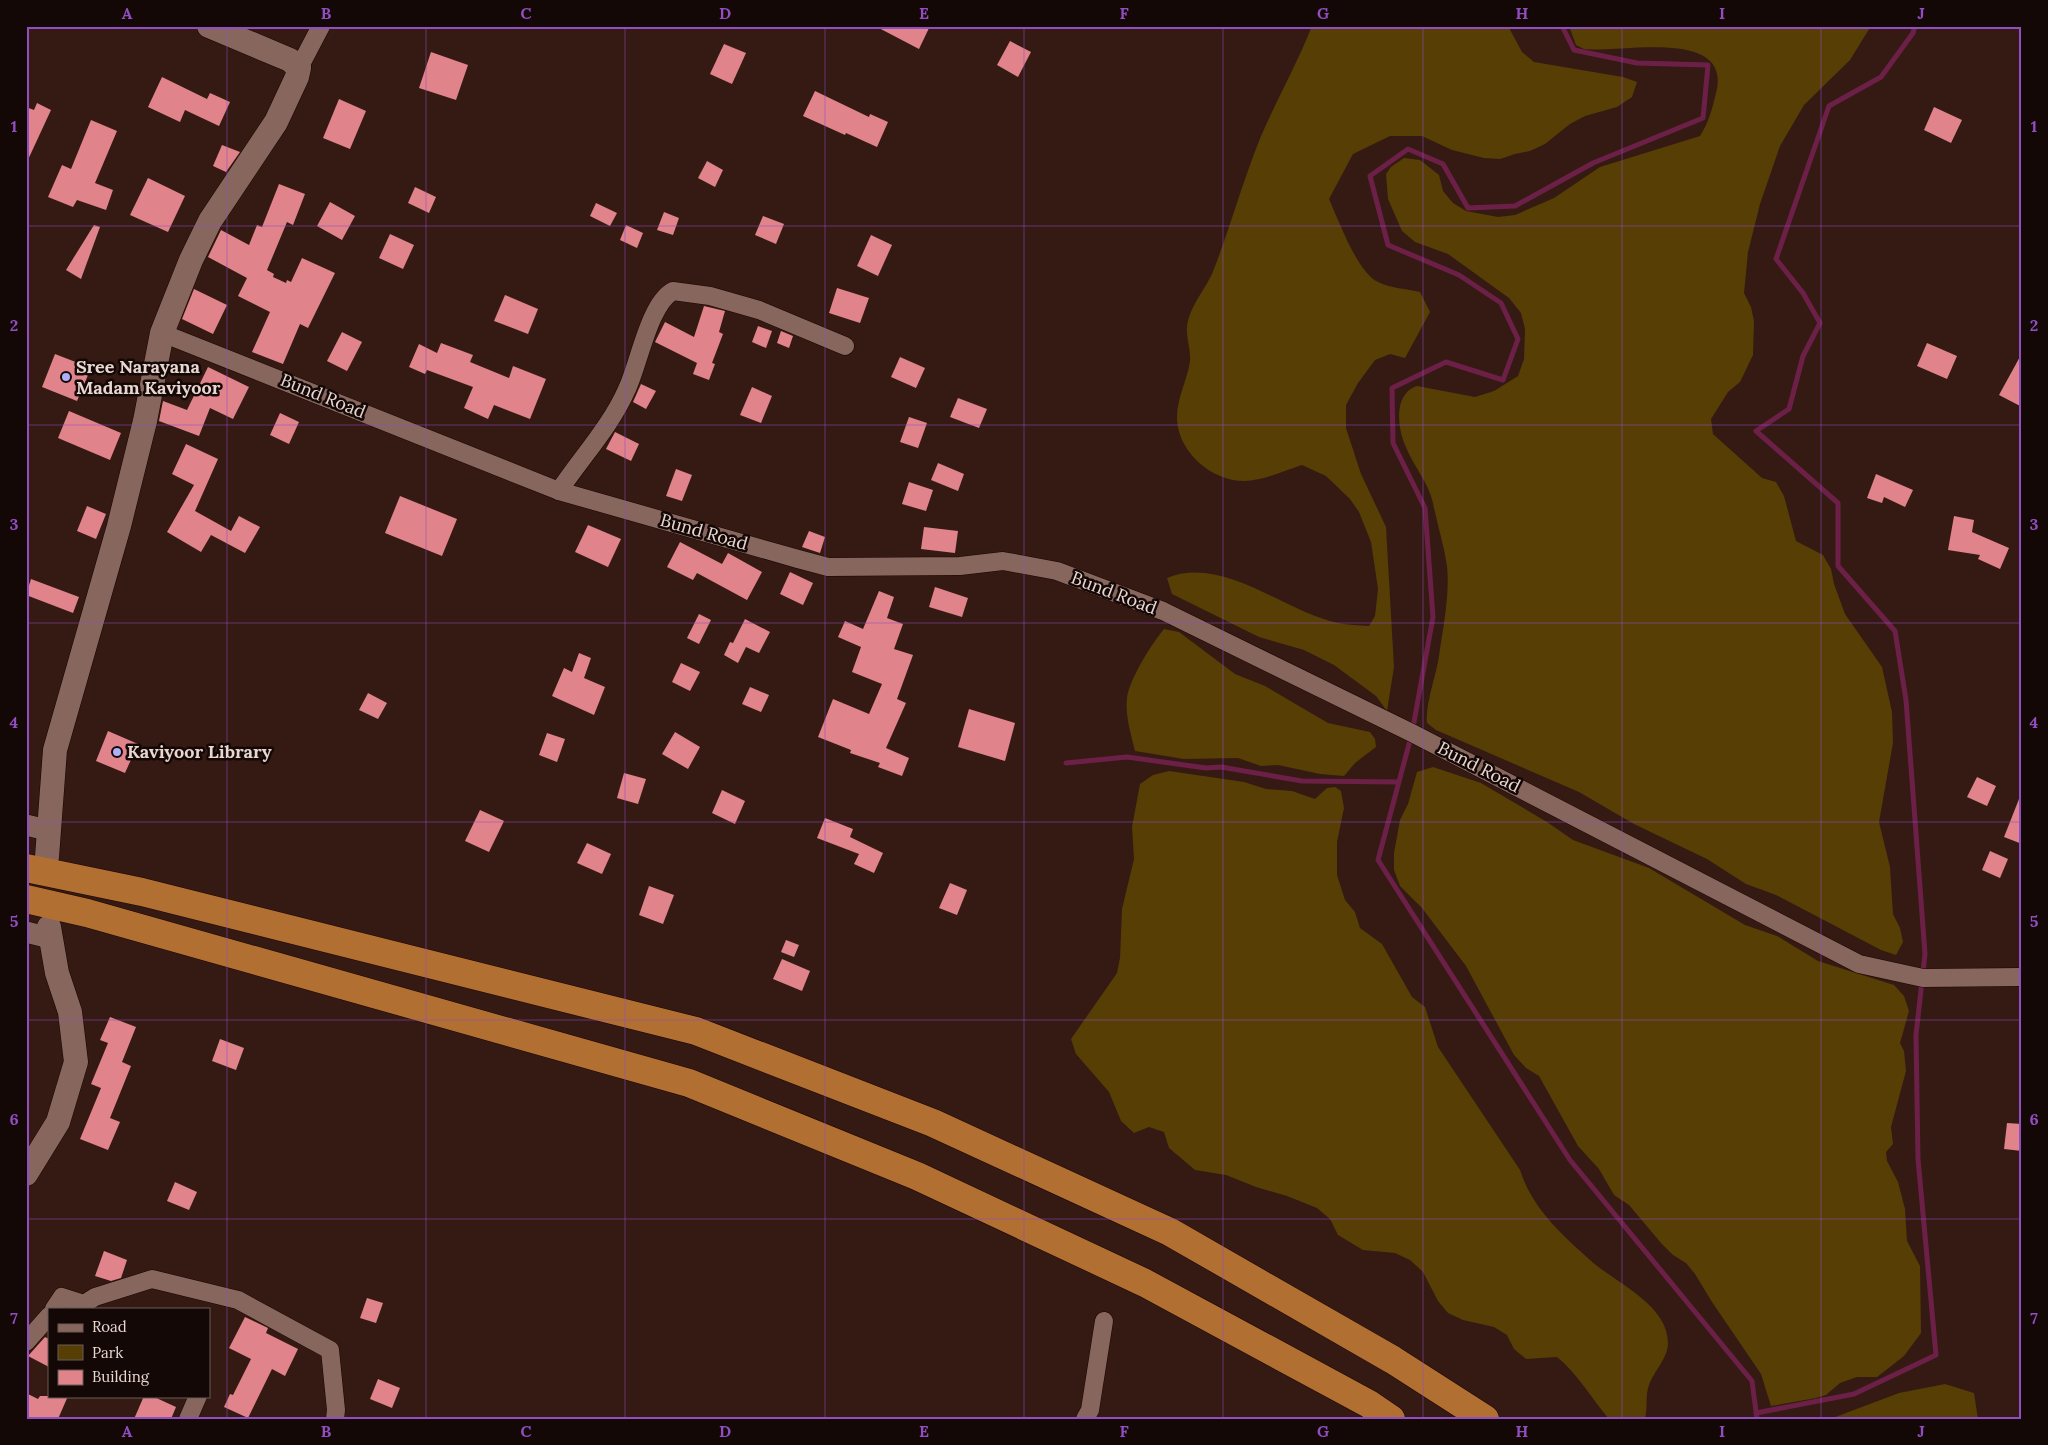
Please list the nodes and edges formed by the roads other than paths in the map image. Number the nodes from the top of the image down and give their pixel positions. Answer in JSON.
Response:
{"nodes":[{"id":1,"x":209,"y":26,"type":"edge"},
{"id":2,"x":321,"y":26,"type":"edge"},
{"id":3,"x":299,"y":68,"type":"junction"},
{"id":4,"x":162,"y":333,"type":"junction"},
{"id":5,"x":845,"y":346,"type":"dead end"},
{"id":6,"x":559,"y":490,"type":"junction"},
{"id":7,"x":37,"y":828,"type":"edge"},
{"id":8,"x":36,"y":862,"type":"edge"},
{"id":9,"x":26,"y":899,"type":"edge"},
{"id":10,"x":26,"y":932,"type":"edge"},
{"id":11,"x":50,"y":932,"type":"joint"},
{"id":12,"x":2022,"y":977,"type":"edge"},
{"id":13,"x":26,"y":1174,"type":"edge"},
{"id":14,"x":90,"y":1307,"type":"edge"},
{"id":15,"x":55,"y":1308,"type":"edge"},
{"id":16,"x":48,"y":1317,"type":"edge"},
{"id":17,"x":1104,"y":1321,"type":"dead end"},
{"id":18,"x":26,"y":1342,"type":"edge"},
{"id":19,"x":197,"y":1398,"type":"edge"},
{"id":20,"x":188,"y":1419,"type":"edge"},
{"id":21,"x":334,"y":1419,"type":"edge"},
{"id":22,"x":1085,"y":1419,"type":"edge"},
{"id":23,"x":1391,"y":1419,"type":"edge"},
{"id":24,"x":1485,"y":1419,"type":"edge"}],
"edges":[{"from":1,"to":3,"type":"main road"},
{"from":2,"to":3,"type":"street"},
{"from":3,"to":4,"type":"main road"},
{"from":4,"to":6,"type":"street","name":"Bund Road"},
{"from":4,"to":7,"type":"main road"},
{"from":5,"to":6,"type":"street"},
{"from":6,"to":12,"type":"street","name":"Bund Road"},
{"from":7,"to":8,"type":"main road"},
{"from":8,"to":24,"type":"highway"},
{"from":9,"to":23,"type":"highway"},
{"from":10,"to":11,"type":"street"},
{"from":11,"to":13,"type":"main road"},
{"from":14,"to":15,"type":"street"},
{"from":14,"to":21,"type":"street"},
{"from":16,"to":18,"type":"street"},
{"from":17,"to":22,"type":"street"},
{"from":19,"to":20,"type":"street"}]}
